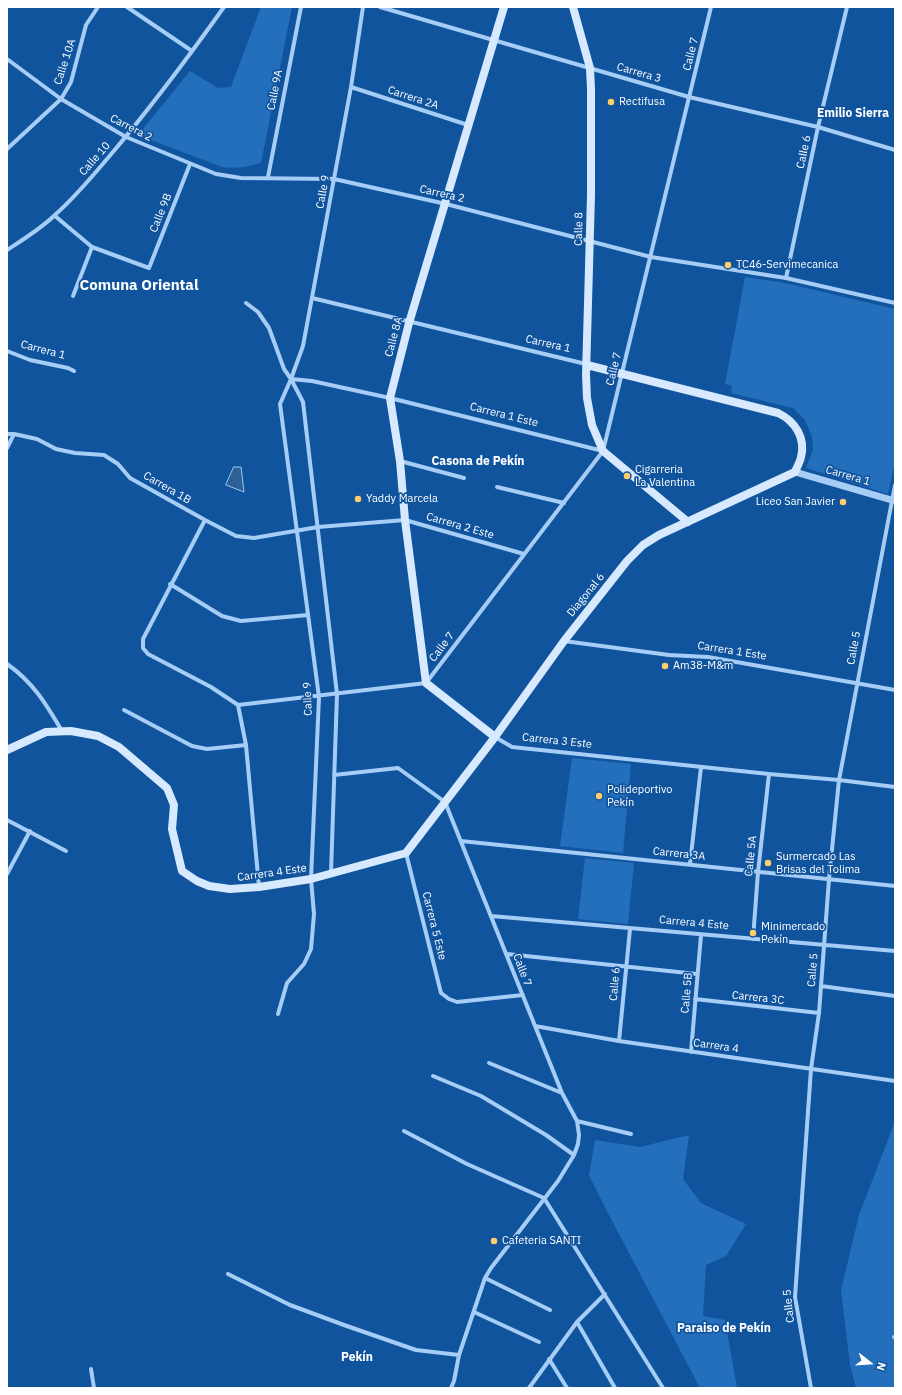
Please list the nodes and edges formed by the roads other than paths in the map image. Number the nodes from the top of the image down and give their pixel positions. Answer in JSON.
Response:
{"nodes":[{"id":1,"x":98,"y":7,"type":"edge"},
{"id":2,"x":126,"y":7,"type":"edge"},
{"id":3,"x":224,"y":7,"type":"edge"},
{"id":4,"x":301,"y":7,"type":"edge"},
{"id":5,"x":363,"y":7,"type":"edge"},
{"id":6,"x":380,"y":7,"type":"edge"},
{"id":7,"x":504,"y":7,"type":"edge"},
{"id":8,"x":573,"y":7,"type":"edge"},
{"id":9,"x":711,"y":7,"type":"edge"},
{"id":10,"x":847,"y":7,"type":"edge"},
{"id":11,"x":495,"y":40,"type":"junction"},
{"id":12,"x":192,"y":52,"type":"junction"},
{"id":13,"x":7,"y":59,"type":"edge"},
{"id":14,"x":590,"y":68,"type":"junction"},
{"id":15,"x":351,"y":87,"type":"junction"},
{"id":16,"x":689,"y":97,"type":"junction"},
{"id":17,"x":61,"y":99,"type":"junction"},
{"id":18,"x":469,"y":125,"type":"junction"},
{"id":19,"x":818,"y":128,"type":"junction"},
{"id":20,"x":126,"y":138,"type":"junction"},
{"id":21,"x":7,"y":149,"type":"edge"},
{"id":22,"x":895,"y":150,"type":"edge"},
{"id":23,"x":190,"y":164,"type":"junction"},
{"id":24,"x":268,"y":177,"type":"junction"},
{"id":25,"x":334,"y":179,"type":"junction"},
{"id":26,"x":446,"y":204,"type":"junction"},
{"id":27,"x":55,"y":216,"type":"junction"},
{"id":28,"x":590,"y":241,"type":"junction"},
{"id":29,"x":92,"y":247,"type":"junction"},
{"id":30,"x":7,"y":250,"type":"edge"},
{"id":31,"x":650,"y":257,"type":"junction"},
{"id":32,"x":786,"y":278,"type":"junction"},
{"id":33,"x":73,"y":296,"type":"dead end"},
{"id":34,"x":312,"y":298,"type":"junction"},
{"id":35,"x":246,"y":303,"type":"dead end"},
{"id":36,"x":895,"y":303,"type":"edge"},
{"id":37,"x":409,"y":323,"type":"junction"},
{"id":38,"x":7,"y":351,"type":"edge"},
{"id":39,"x":588,"y":365,"type":"junction"},
{"id":40,"x":74,"y":372,"type":"dead end"},
{"id":41,"x":622,"y":373,"type":"junction"},
{"id":42,"x":291,"y":379,"type":"junction"},
{"id":43,"x":390,"y":398,"type":"junction"},
{"id":44,"x":7,"y":434,"type":"edge"},
{"id":45,"x":14,"y":434,"type":"junction"},
{"id":46,"x":7,"y":448,"type":"edge"},
{"id":47,"x":603,"y":451,"type":"junction"},
{"id":48,"x":400,"y":461,"type":"junction"},
{"id":49,"x":795,"y":472,"type":"junction"},
{"id":50,"x":464,"y":478,"type":"dead end"},
{"id":51,"x":895,"y":485,"type":"edge"},
{"id":52,"x":497,"y":487,"type":"dead end"},
{"id":53,"x":893,"y":501,"type":"edge"},
{"id":54,"x":564,"y":503,"type":"junction"},
{"id":55,"x":204,"y":520,"type":"junction"},
{"id":56,"x":405,"y":520,"type":"junction"},
{"id":57,"x":688,"y":522,"type":"junction"},
{"id":58,"x":318,"y":527,"type":"junction"},
{"id":59,"x":296,"y":529,"type":"junction"},
{"id":60,"x":524,"y":554,"type":"junction"},
{"id":61,"x":170,"y":584,"type":"junction"},
{"id":62,"x":308,"y":615,"type":"junction"},
{"id":63,"x":564,"y":641,"type":"junction"},
{"id":64,"x":7,"y":664,"type":"edge"},
{"id":65,"x":426,"y":683,"type":"junction"},
{"id":66,"x":856,"y":684,"type":"junction"},
{"id":67,"x":895,"y":690,"type":"edge"},
{"id":68,"x":337,"y":694,"type":"junction"},
{"id":69,"x":319,"y":696,"type":"junction"},
{"id":70,"x":238,"y":705,"type":"junction"},
{"id":71,"x":124,"y":710,"type":"dead end"},
{"id":72,"x":62,"y":731,"type":"junction"},
{"id":73,"x":495,"y":737,"type":"junction"},
{"id":74,"x":246,"y":745,"type":"junction"},
{"id":75,"x":7,"y":750,"type":"edge"},
{"id":76,"x":701,"y":767,"type":"junction"},
{"id":77,"x":769,"y":774,"type":"junction"},
{"id":78,"x":334,"y":775,"type":"junction"},
{"id":79,"x":839,"y":780,"type":"junction"},
{"id":80,"x":895,"y":787,"type":"edge"},
{"id":81,"x":445,"y":802,"type":"junction"},
{"id":82,"x":7,"y":820,"type":"edge"},
{"id":83,"x":30,"y":831,"type":"junction"},
{"id":84,"x":461,"y":841,"type":"junction"},
{"id":85,"x":66,"y":851,"type":"dead end"},
{"id":86,"x":406,"y":853,"type":"junction"},
{"id":87,"x":690,"y":864,"type":"junction"},
{"id":88,"x":758,"y":872,"type":"junction"},
{"id":89,"x":7,"y":874,"type":"edge"},
{"id":90,"x":331,"y":874,"type":"junction"},
{"id":91,"x":311,"y":879,"type":"junction"},
{"id":92,"x":829,"y":879,"type":"junction"},
{"id":93,"x":895,"y":886,"type":"edge"},
{"id":94,"x":259,"y":887,"type":"junction"},
{"id":95,"x":491,"y":916,"type":"junction"},
{"id":96,"x":630,"y":929,"type":"junction"},
{"id":97,"x":701,"y":935,"type":"junction"},
{"id":98,"x":753,"y":939,"type":"junction"},
{"id":99,"x":824,"y":945,"type":"junction"},
{"id":100,"x":895,"y":951,"type":"edge"},
{"id":101,"x":507,"y":954,"type":"junction"},
{"id":102,"x":626,"y":967,"type":"junction"},
{"id":103,"x":697,"y":974,"type":"junction"},
{"id":104,"x":821,"y":986,"type":"junction"},
{"id":105,"x":522,"y":995,"type":"junction"},
{"id":106,"x":895,"y":996,"type":"edge"},
{"id":107,"x":695,"y":1000,"type":"junction"},
{"id":108,"x":818,"y":1013,"type":"junction"},
{"id":109,"x":278,"y":1014,"type":"dead end"},
{"id":110,"x":535,"y":1026,"type":"junction"},
{"id":111,"x":619,"y":1041,"type":"junction"},
{"id":112,"x":691,"y":1052,"type":"junction"},
{"id":113,"x":489,"y":1063,"type":"dead end"},
{"id":114,"x":812,"y":1069,"type":"junction"},
{"id":115,"x":433,"y":1076,"type":"dead end"},
{"id":116,"x":895,"y":1081,"type":"edge"},
{"id":117,"x":562,"y":1093,"type":"junction"},
{"id":118,"x":577,"y":1120,"type":"junction"},
{"id":119,"x":404,"y":1131,"type":"dead end"},
{"id":120,"x":631,"y":1134,"type":"dead end"},
{"id":121,"x":574,"y":1155,"type":"junction"},
{"id":122,"x":544,"y":1198,"type":"junction"},
{"id":123,"x":228,"y":1274,"type":"dead end"},
{"id":124,"x":485,"y":1278,"type":"junction"},
{"id":125,"x":605,"y":1294,"type":"junction"},
{"id":126,"x":550,"y":1310,"type":"dead end"},
{"id":127,"x":474,"y":1312,"type":"junction"},
{"id":128,"x":577,"y":1322,"type":"junction"},
{"id":129,"x":538,"y":1342,"type":"dead end"},
{"id":130,"x":459,"y":1355,"type":"junction"},
{"id":131,"x":549,"y":1359,"type":"junction"},
{"id":132,"x":91,"y":1369,"type":"dead end"},
{"id":133,"x":94,"y":1388,"type":"edge"},
{"id":134,"x":451,"y":1388,"type":"edge"},
{"id":135,"x":529,"y":1388,"type":"edge"},
{"id":136,"x":567,"y":1388,"type":"edge"},
{"id":137,"x":615,"y":1388,"type":"edge"},
{"id":138,"x":662,"y":1388,"type":"edge"},
{"id":139,"x":812,"y":1388,"type":"edge"}],
"edges":[{"from":1,"to":17,"type":"street","name":"Calle 10A"},
{"from":2,"to":12,"type":"street"},
{"from":3,"to":12,"type":"street","name":"Calle 10"},
{"from":4,"to":24,"type":"street","name":"Calle 9A"},
{"from":5,"to":15,"type":"street","name":"Calle 9"},
{"from":6,"to":11,"type":"street","name":"Carrera 3"},
{"from":7,"to":11,"type":"main road","name":"Calle 8A"},
{"from":8,"to":14,"type":"main road","name":"Calle 8"},
{"from":9,"to":16,"type":"street","name":"Calle 7"},
{"from":10,"to":19,"type":"street","name":"Calle 6"},
{"from":11,"to":14,"type":"street","name":"Carrera 3"},
{"from":11,"to":18,"type":"main road","name":"Calle 8A"},
{"from":12,"to":20,"type":"street","name":"Calle 10"},
{"from":13,"to":17,"type":"street","name":"Carrera 2"},
{"from":14,"to":16,"type":"street","name":"Carrera 3"},
{"from":14,"to":28,"type":"main road","name":"Calle 8"},
{"from":15,"to":18,"type":"street","name":"Carrera 2A"},
{"from":15,"to":25,"type":"street","name":"Calle 9"},
{"from":16,"to":19,"type":"street","name":"Carrera 3"},
{"from":16,"to":31,"type":"street","name":"Calle 7"},
{"from":17,"to":20,"type":"street","name":"Carrera 2"},
{"from":17,"to":21,"type":"street","name":"Calle 10A"},
{"from":18,"to":26,"type":"main road","name":"Calle 8A"},
{"from":19,"to":22,"type":"street","name":"Carrera 3"},
{"from":19,"to":32,"type":"street","name":"Calle 6"},
{"from":20,"to":23,"type":"street","name":"Carrera 2"},
{"from":20,"to":27,"type":"street","name":"Calle 10"},
{"from":23,"to":24,"type":"street","name":"Carrera 2"},
{"from":23,"to":29,"type":"street","name":"Calle 9B"},
{"from":24,"to":25,"type":"street","name":"Carrera 2"},
{"from":25,"to":26,"type":"street","name":"Carrera 2"},
{"from":25,"to":34,"type":"street","name":"Calle 9"},
{"from":26,"to":28,"type":"street","name":"Carrera 2"},
{"from":26,"to":37,"type":"main road","name":"Calle 8A"},
{"from":27,"to":29,"type":"street"},
{"from":27,"to":30,"type":"street","name":"Calle 10"},
{"from":28,"to":31,"type":"street","name":"Carrera 2"},
{"from":28,"to":39,"type":"main road","name":"Calle 8"},
{"from":29,"to":33,"type":"street"},
{"from":31,"to":32,"type":"street","name":"Carrera 2"},
{"from":31,"to":41,"type":"street","name":"Calle 7"},
{"from":32,"to":36,"type":"street","name":"Carrera 2"},
{"from":34,"to":37,"type":"street","name":"Carrera 1"},
{"from":34,"to":42,"type":"street","name":"Calle 9"},
{"from":35,"to":42,"type":"street"},
{"from":37,"to":39,"type":"street","name":"Carrera 1"},
{"from":37,"to":43,"type":"main road","name":"Calle 8A"},
{"from":38,"to":40,"type":"street","name":"Carrera 1"},
{"from":39,"to":41,"type":"main road","name":"Carrera 1"},
{"from":39,"to":47,"type":"main road","name":"Calle 8"},
{"from":41,"to":47,"type":"street","name":"Calle 7"},
{"from":41,"to":49,"type":"main road","name":"Carrera 1"},
{"from":42,"to":43,"type":"street","name":"Carrera 1 Este"},
{"from":42,"to":58,"type":"street"},
{"from":42,"to":59,"type":"street","name":"Calle 9"},
{"from":43,"to":47,"type":"street","name":"Carrera 1 Este"},
{"from":43,"to":48,"type":"main road","name":"Calle 8A"},
{"from":44,"to":45,"type":"street","name":"Carrera 1B"},
{"from":45,"to":46,"type":"street"},
{"from":45,"to":55,"type":"street","name":"Carrera 1B"},
{"from":47,"to":54,"type":"street","name":"Calle 7"},
{"from":47,"to":57,"type":"main road","name":"Carrera 1 Este"},
{"from":48,"to":50,"type":"street"},
{"from":48,"to":56,"type":"main road","name":"Calle 8A"},
{"from":49,"to":53,"type":"street","name":"Carrera 1"},
{"from":49,"to":57,"type":"main road","name":"Diagonal 6"},
{"from":51,"to":53,"type":"street","name":"Calle 5"},
{"from":52,"to":54,"type":"street"},
{"from":53,"to":66,"type":"street","name":"Calle 5"},
{"from":54,"to":60,"type":"street","name":"Calle 7"},
{"from":55,"to":59,"type":"street","name":"Carrera 1B"},
{"from":55,"to":61,"type":"street"},
{"from":56,"to":58,"type":"street","name":"Carrera 2 Este"},
{"from":56,"to":60,"type":"street","name":"Carrera 2 Este"},
{"from":56,"to":65,"type":"main road","name":"Calle 8A"},
{"from":57,"to":63,"type":"main road","name":"Diagonal 6"},
{"from":58,"to":59,"type":"street","name":"Carrera 1B"},
{"from":58,"to":68,"type":"street"},
{"from":59,"to":62,"type":"street","name":"Calle 9"},
{"from":60,"to":65,"type":"street","name":"Calle 7"},
{"from":61,"to":62,"type":"street"},
{"from":61,"to":70,"type":"street"},
{"from":62,"to":69,"type":"street","name":"Calle 9"},
{"from":63,"to":66,"type":"street","name":"Carrera 1 Este"},
{"from":63,"to":73,"type":"main road","name":"Diagonal 6"},
{"from":64,"to":72,"type":"street"},
{"from":65,"to":68,"type":"street"},
{"from":65,"to":73,"type":"main road","name":"Carrera 3 Este"},
{"from":66,"to":67,"type":"street","name":"Carrera 1 Este"},
{"from":66,"to":79,"type":"street","name":"Calle 5"},
{"from":68,"to":69,"type":"street"},
{"from":68,"to":78,"type":"street"},
{"from":69,"to":70,"type":"street"},
{"from":69,"to":91,"type":"street","name":"Calle 9"},
{"from":70,"to":74,"type":"street"},
{"from":71,"to":74,"type":"street"},
{"from":72,"to":75,"type":"main road","name":"Carrera 4 Este"},
{"from":72,"to":94,"type":"main road","name":"Carrera 4 Este"},
{"from":73,"to":76,"type":"street","name":"Carrera 3 Este"},
{"from":73,"to":81,"type":"main road","name":"Diagonal 6"},
{"from":74,"to":94,"type":"street"},
{"from":76,"to":77,"type":"street","name":"Carrera 3 Este"},
{"from":76,"to":87,"type":"street"},
{"from":77,"to":79,"type":"street","name":"Carrera 3 Este"},
{"from":77,"to":88,"type":"street","name":"Calle 5A"},
{"from":78,"to":81,"type":"street"},
{"from":78,"to":90,"type":"street"},
{"from":79,"to":80,"type":"street","name":"Carrera 3 Este"},
{"from":79,"to":92,"type":"street","name":"Calle 5"},
{"from":81,"to":84,"type":"street","name":"Calle 7"},
{"from":81,"to":86,"type":"main road","name":"Diagonal 6"},
{"from":82,"to":83,"type":"street"},
{"from":83,"to":85,"type":"street"},
{"from":83,"to":89,"type":"street"},
{"from":84,"to":87,"type":"street","name":"Carrera 3A"},
{"from":84,"to":95,"type":"street","name":"Calle 7"},
{"from":86,"to":90,"type":"main road","name":"Carrera 4 Este"},
{"from":86,"to":105,"type":"street","name":"Carrera 5 Este"},
{"from":87,"to":88,"type":"street","name":"Carrera 3A"},
{"from":88,"to":92,"type":"street","name":"Carrera 3A"},
{"from":88,"to":98,"type":"street","name":"Calle 5A"},
{"from":90,"to":91,"type":"main road","name":"Carrera 4 Este"},
{"from":91,"to":94,"type":"main road","name":"Carrera 4 Este"},
{"from":91,"to":109,"type":"street","name":"Calle 9"},
{"from":92,"to":93,"type":"street","name":"Carrera 3A"},
{"from":92,"to":99,"type":"street","name":"Calle 5"},
{"from":95,"to":96,"type":"street","name":"Carrera 4 Este"},
{"from":95,"to":101,"type":"street","name":"Calle 7"},
{"from":96,"to":97,"type":"street","name":"Carrera 4 Este"},
{"from":96,"to":102,"type":"street","name":"Calle 6"},
{"from":97,"to":98,"type":"street","name":"Carrera 4 Este"},
{"from":97,"to":103,"type":"street","name":"Calle 5B"},
{"from":98,"to":99,"type":"street","name":"Carrera 4 Este"},
{"from":99,"to":100,"type":"street","name":"Carrera 4 Este"},
{"from":99,"to":104,"type":"street","name":"Calle 5"},
{"from":101,"to":102,"type":"street"},
{"from":101,"to":105,"type":"street","name":"Calle 7"},
{"from":102,"to":103,"type":"street"},
{"from":102,"to":111,"type":"street","name":"Calle 6"},
{"from":103,"to":107,"type":"street","name":"Calle 5B"},
{"from":104,"to":106,"type":"street"},
{"from":104,"to":108,"type":"street","name":"Calle 5"},
{"from":105,"to":110,"type":"street","name":"Calle 7"},
{"from":107,"to":108,"type":"street","name":"Carrera 3C"},
{"from":107,"to":112,"type":"street","name":"Calle 5B"},
{"from":108,"to":114,"type":"street","name":"Calle 5"},
{"from":110,"to":111,"type":"street","name":"Carrera 4"},
{"from":110,"to":117,"type":"street","name":"Calle 7"},
{"from":111,"to":112,"type":"street","name":"Carrera 4"},
{"from":112,"to":114,"type":"street","name":"Carrera 4"},
{"from":113,"to":117,"type":"street"},
{"from":114,"to":116,"type":"street","name":"Carrera 4"},
{"from":114,"to":139,"type":"street","name":"Calle 5"},
{"from":115,"to":121,"type":"street"},
{"from":117,"to":118,"type":"street","name":"Calle 7"},
{"from":118,"to":120,"type":"street"},
{"from":118,"to":121,"type":"street"},
{"from":119,"to":122,"type":"street"},
{"from":121,"to":122,"type":"street"},
{"from":122,"to":124,"type":"street"},
{"from":122,"to":125,"type":"street"},
{"from":123,"to":130,"type":"street"},
{"from":124,"to":126,"type":"street"},
{"from":124,"to":127,"type":"street"},
{"from":125,"to":128,"type":"street"},
{"from":125,"to":138,"type":"street"},
{"from":127,"to":129,"type":"street"},
{"from":127,"to":130,"type":"street"},
{"from":128,"to":131,"type":"street"},
{"from":128,"to":137,"type":"street"},
{"from":130,"to":134,"type":"street"},
{"from":131,"to":135,"type":"street"},
{"from":131,"to":136,"type":"street"},
{"from":132,"to":133,"type":"street"}]}
